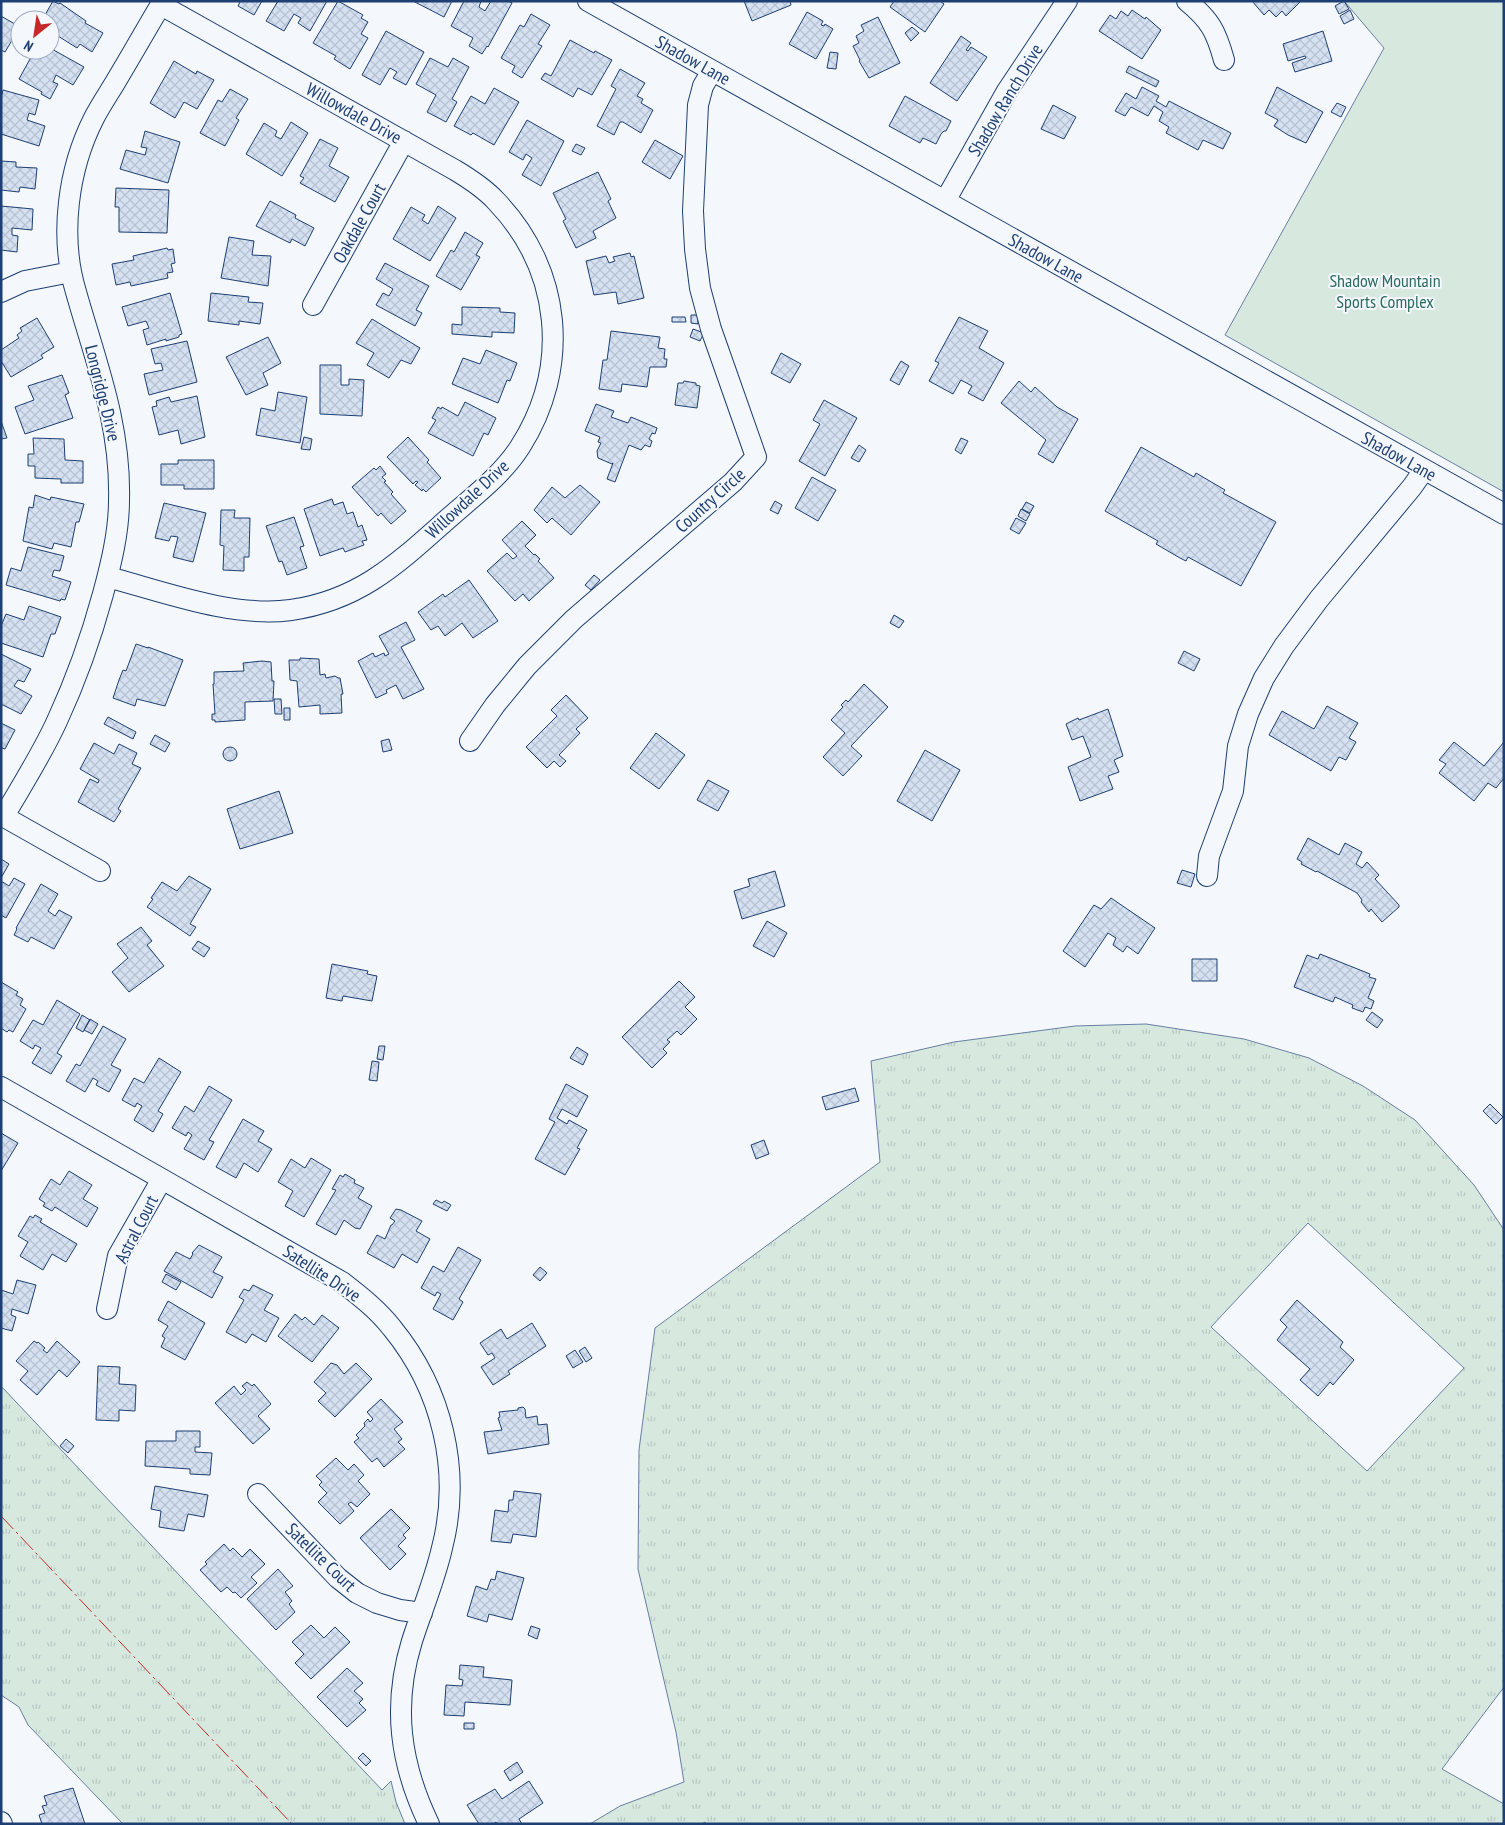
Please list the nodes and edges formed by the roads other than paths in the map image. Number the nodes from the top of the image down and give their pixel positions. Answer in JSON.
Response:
{"nodes":[{"id":1,"x":588,"y":1,"type":"edge"},
{"id":2,"x":1067,"y":1,"type":"edge"},
{"id":3,"x":1187,"y":1,"type":"edge"},
{"id":4,"x":162,"y":3,"type":"edge"},
{"id":5,"x":1224,"y":60,"type":"dead end"},
{"id":6,"x":712,"y":71,"type":"junction"},
{"id":7,"x":404,"y":141,"type":"junction"},
{"id":8,"x":945,"y":201,"type":"junction"},
{"id":9,"x":71,"y":272,"type":"junction"},
{"id":10,"x":1,"y":292,"type":"edge"},
{"id":11,"x":313,"y":305,"type":"dead end"},
{"id":12,"x":1424,"y":470,"type":"junction"},
{"id":13,"x":1504,"y":514,"type":"edge"},
{"id":14,"x":108,"y":577,"type":"junction"},
{"id":15,"x":470,"y":741,"type":"dead end"},
{"id":16,"x":3,"y":816,"type":"edge"},
{"id":17,"x":100,"y":871,"type":"dead end"},
{"id":18,"x":1207,"y":876,"type":"dead end"},
{"id":19,"x":1,"y":1087,"type":"edge"},
{"id":20,"x":162,"y":1179,"type":"junction"},
{"id":21,"x":107,"y":1309,"type":"dead end"},
{"id":22,"x":258,"y":1494,"type":"dead end"},
{"id":23,"x":422,"y":1613,"type":"junction"},
{"id":24,"x":429,"y":1824,"type":"edge"}],
"edges":[{"from":1,"to":6,"type":"street","name":"Shadow Lane"},
{"from":2,"to":8,"type":"street","name":"Shadow Ranch Drive"},
{"from":3,"to":5,"type":"street"},
{"from":4,"to":7,"type":"street","name":"Willowdale Drive"},
{"from":4,"to":9,"type":"street","name":"Longridge Drive"},
{"from":6,"to":8,"type":"street","name":"Shadow Lane"},
{"from":6,"to":15,"type":"street","name":"Country Circle"},
{"from":7,"to":11,"type":"street","name":"Oakdale Court"},
{"from":7,"to":14,"type":"street","name":"Willowdale Drive"},
{"from":8,"to":12,"type":"street","name":"Shadow Lane"},
{"from":9,"to":10,"type":"street"},
{"from":9,"to":14,"type":"street","name":"Longridge Drive"},
{"from":12,"to":13,"type":"street","name":"Shadow Lane"},
{"from":12,"to":18,"type":"street"},
{"from":14,"to":16,"type":"street","name":"Longridge Drive"},
{"from":16,"to":17,"type":"street"},
{"from":19,"to":20,"type":"street","name":"Satellite Drive"},
{"from":20,"to":21,"type":"street","name":"Astral Court"},
{"from":20,"to":23,"type":"street","name":"Satellite Drive"},
{"from":22,"to":23,"type":"street","name":"Satellite Court"},
{"from":23,"to":24,"type":"street","name":"Satellite Drive"}]}
